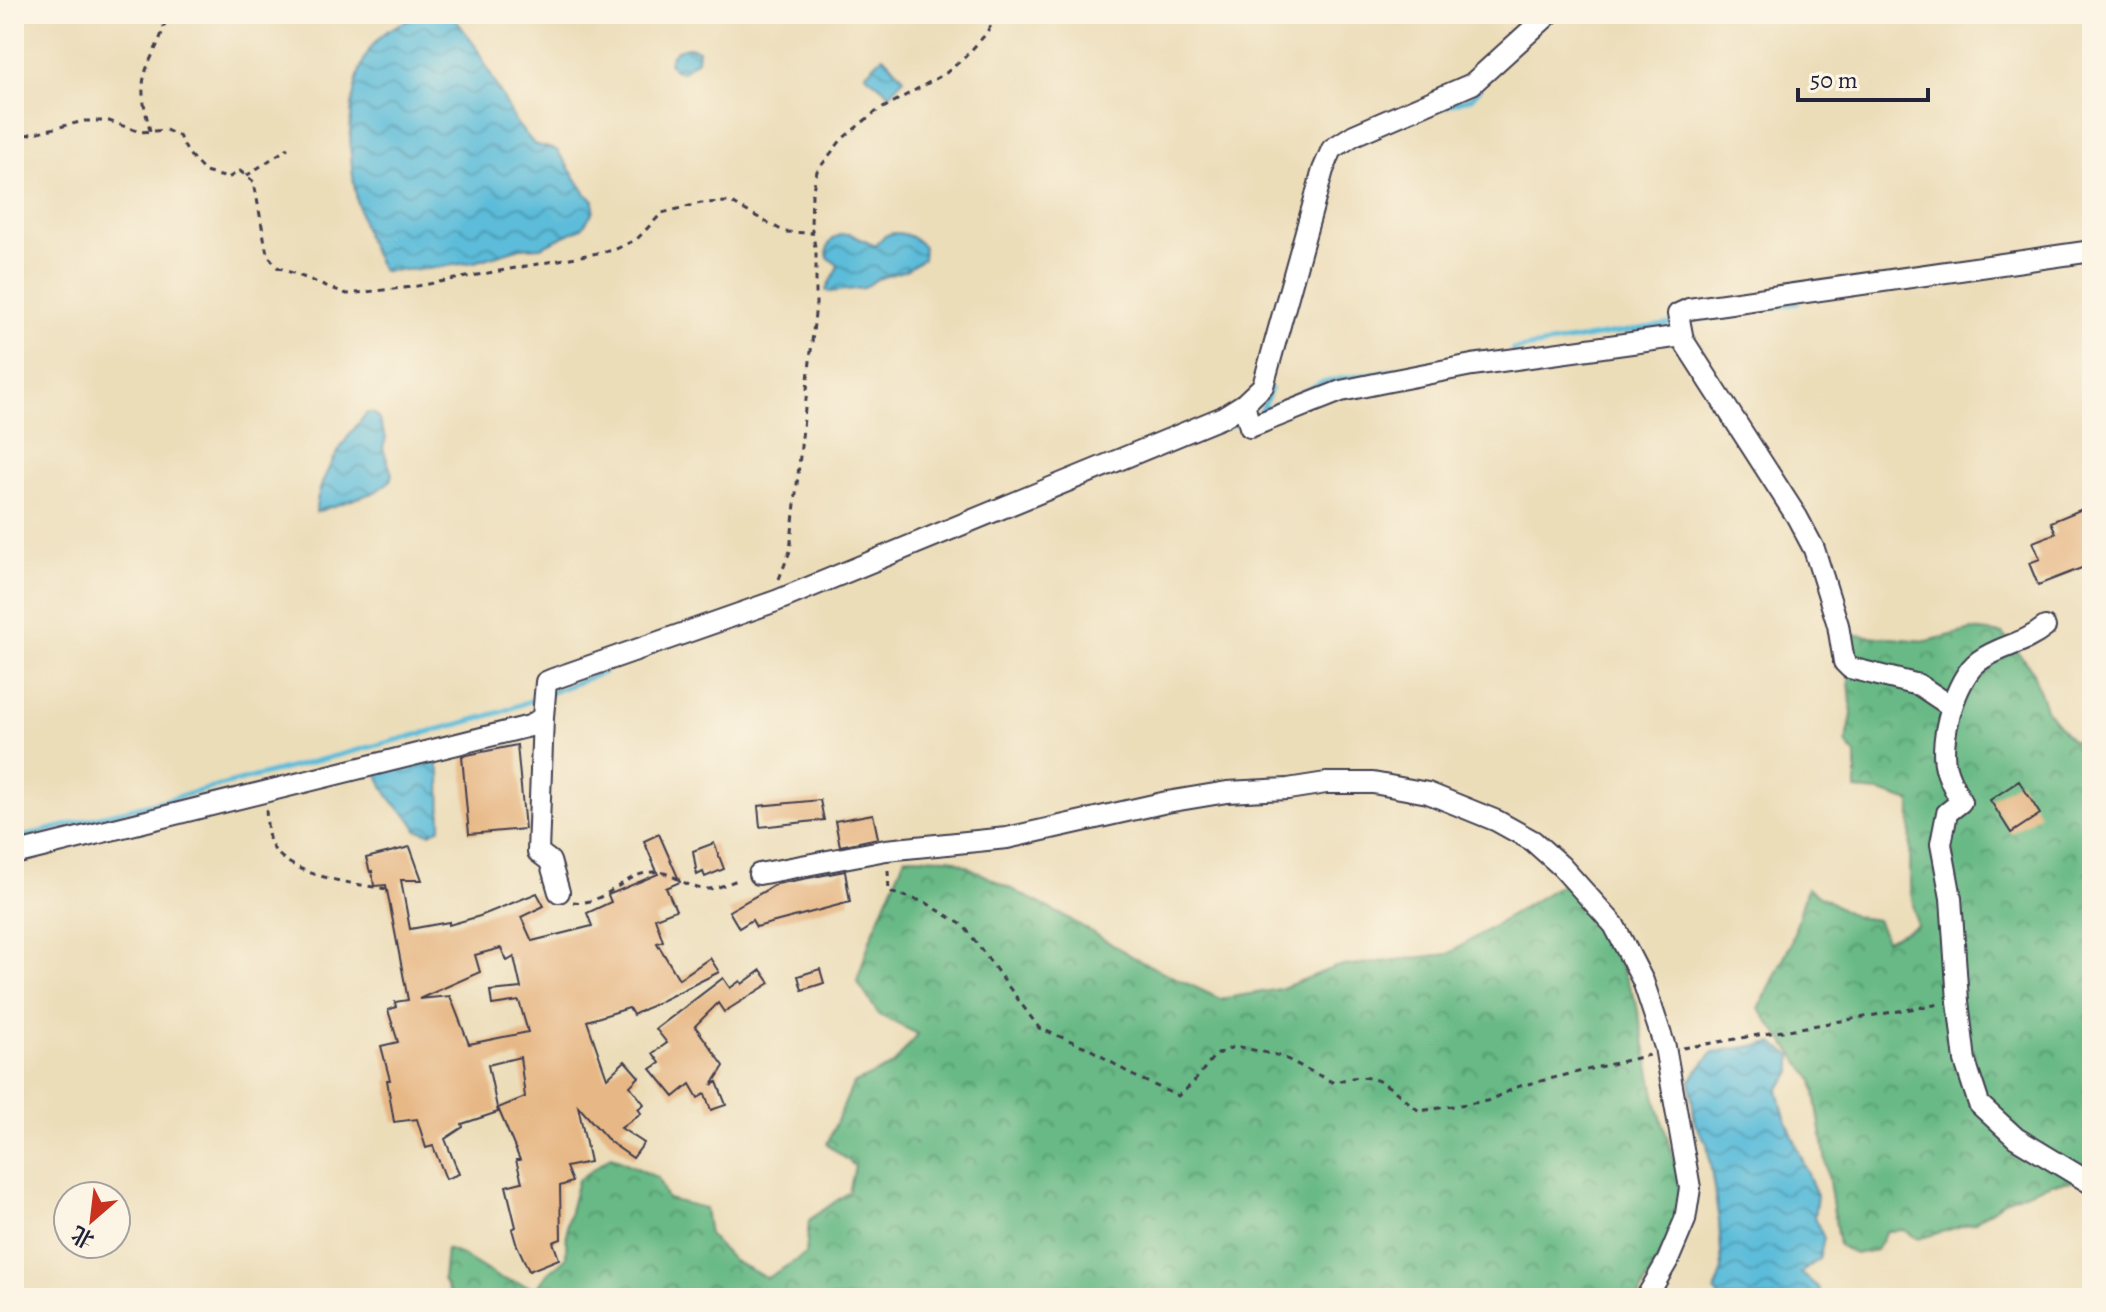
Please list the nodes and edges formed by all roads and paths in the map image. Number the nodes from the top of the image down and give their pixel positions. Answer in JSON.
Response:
{"nodes":[{"id":1,"x":166,"y":14,"type":"edge"},
{"id":2,"x":998,"y":14,"type":"edge"},
{"id":3,"x":1549,"y":14,"type":"edge"},
{"id":4,"x":150,"y":131,"type":"junction"},
{"id":5,"x":14,"y":138,"type":"edge"},
{"id":6,"x":288,"y":148,"type":"dead end"},
{"id":7,"x":246,"y":176,"type":"junction"},
{"id":8,"x":812,"y":233,"type":"junction"},
{"id":9,"x":2092,"y":251,"type":"edge"},
{"id":10,"x":1680,"y":327,"type":"junction"},
{"id":11,"x":1247,"y":414,"type":"junction"},
{"id":12,"x":762,"y":606,"type":"junction"},
{"id":13,"x":2045,"y":627,"type":"dead end"},
{"id":14,"x":544,"y":702,"type":"junction"},
{"id":15,"x":1952,"y":707,"type":"junction"},
{"id":16,"x":263,"y":792,"type":"junction"},
{"id":17,"x":886,"y":850,"type":"junction"},
{"id":18,"x":14,"y":854,"type":"edge"},
{"id":19,"x":759,"y":874,"type":"joint"},
{"id":20,"x":392,"y":890,"type":"dead end"},
{"id":21,"x":559,"y":892,"type":"joint"},
{"id":22,"x":1958,"y":1001,"type":"junction"},
{"id":23,"x":1665,"y":1051,"type":"junction"},
{"id":24,"x":2092,"y":1184,"type":"edge"},
{"id":25,"x":1646,"y":1298,"type":"edge"}],
"edges":[{"from":1,"to":4,"type":"path"},
{"from":2,"to":8,"type":"path"},
{"from":3,"to":11,"type":"street"},
{"from":4,"to":5,"type":"path"},
{"from":4,"to":7,"type":"path"},
{"from":6,"to":7,"type":"path"},
{"from":7,"to":8,"type":"path"},
{"from":8,"to":12,"type":"path"},
{"from":9,"to":10,"type":"street"},
{"from":10,"to":11,"type":"street"},
{"from":10,"to":15,"type":"street"},
{"from":11,"to":12,"type":"street"},
{"from":12,"to":14,"type":"street"},
{"from":13,"to":15,"type":"street"},
{"from":14,"to":16,"type":"street"},
{"from":14,"to":21,"type":"street"},
{"from":15,"to":22,"type":"street"},
{"from":16,"to":18,"type":"street"},
{"from":16,"to":20,"type":"path"},
{"from":17,"to":19,"type":"street"},
{"from":17,"to":23,"type":"street"},
{"from":17,"to":23,"type":"path"},
{"from":19,"to":21,"type":"path"},
{"from":22,"to":23,"type":"path"},
{"from":22,"to":24,"type":"street"},
{"from":23,"to":25,"type":"street"}]}
